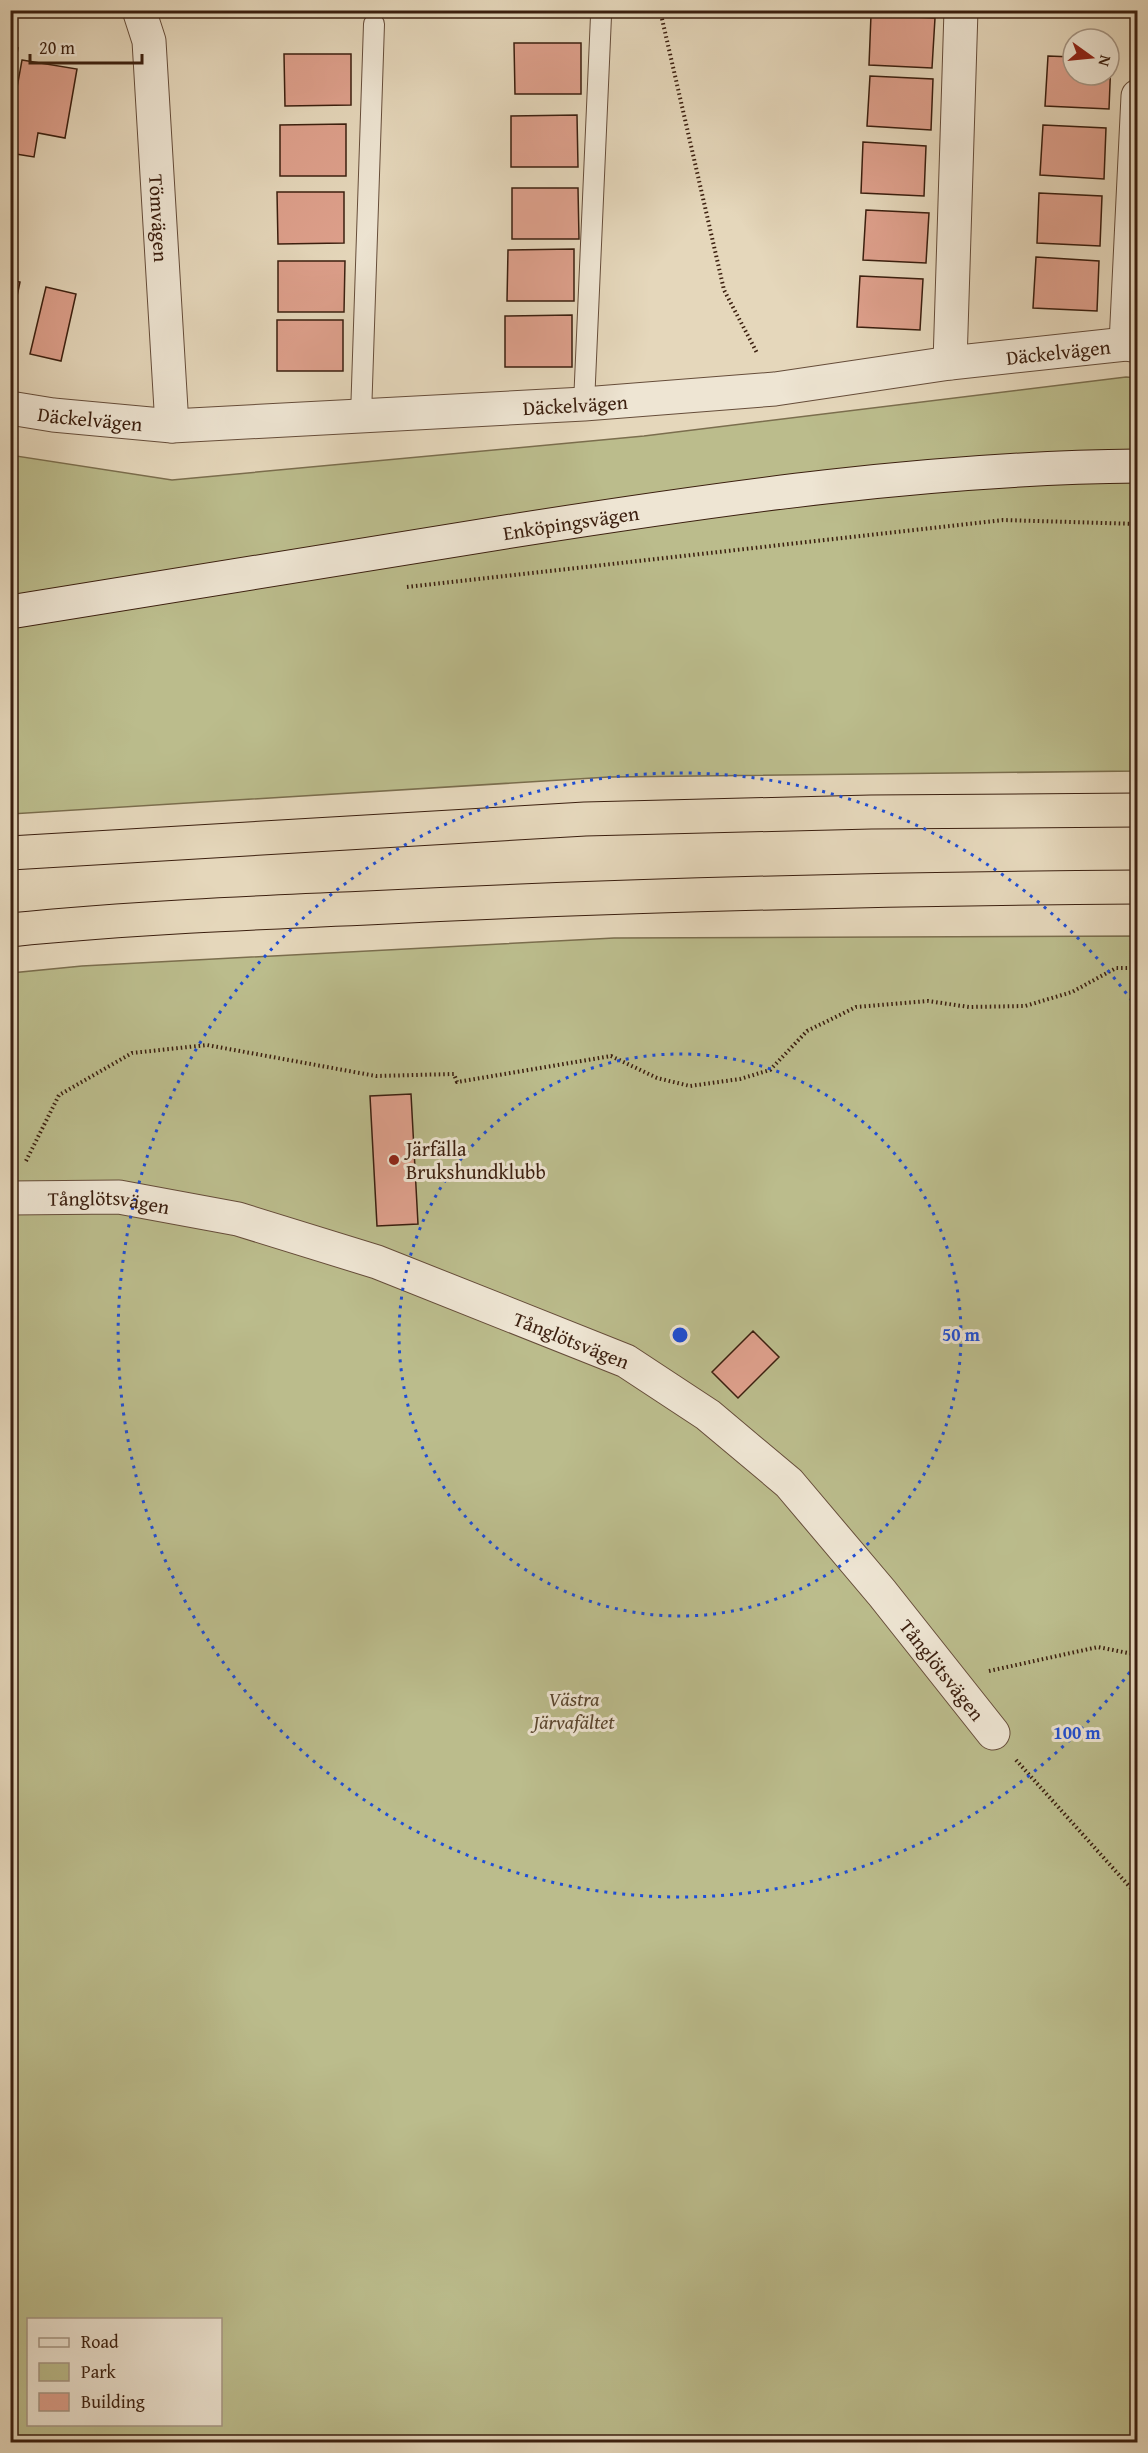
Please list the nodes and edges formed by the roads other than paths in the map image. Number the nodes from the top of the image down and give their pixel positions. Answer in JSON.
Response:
{"nodes":[{"id":1,"x":139,"y":10,"type":"edge"},
{"id":2,"x":961,"y":10,"type":"edge"},
{"id":3,"x":601,"y":16,"type":"dead end"},
{"id":4,"x":374,"y":24,"type":"dead end"},
{"id":5,"x":1137,"y":96,"type":"edge"},
{"id":6,"x":1132,"y":345,"type":"edge"},
{"id":7,"x":950,"y":363,"type":"junction"},
{"id":8,"x":584,"y":404,"type":"junction"},
{"id":9,"x":10,"y":408,"type":"edge"},
{"id":10,"x":361,"y":416,"type":"junction"},
{"id":11,"x":172,"y":426,"type":"junction"},
{"id":12,"x":1137,"y":466,"type":"edge"},
{"id":13,"x":10,"y":612,"type":"edge"},
{"id":14,"x":1137,"y":810,"type":"edge"},
{"id":15,"x":10,"y":853,"type":"edge"},
{"id":16,"x":1137,"y":887,"type":"edge"},
{"id":17,"x":10,"y":930,"type":"edge"},
{"id":18,"x":16,"y":1184,"type":"edge"},
{"id":19,"x":993,"y":1733,"type":"road end"}],
"edges":[{"from":1,"to":11,"type":"street","name":"Tömvägen"},
{"from":2,"to":7,"type":"street"},
{"from":3,"to":8,"type":"lane"},
{"from":4,"to":10,"type":"lane"},
{"from":5,"to":6,"type":"street"},
{"from":6,"to":7,"type":"street","name":"Däckelvägen"},
{"from":7,"to":8,"type":"street","name":"Däckelvägen"},
{"from":8,"to":10,"type":"street","name":"Däckelvägen"},
{"from":9,"to":11,"type":"street","name":"Däckelvägen"},
{"from":10,"to":11,"type":"street","name":"Däckelvägen"},
{"from":12,"to":13,"type":"street","name":"Enköpingsvägen"},
{"from":14,"to":15,"type":"highway"},
{"from":16,"to":17,"type":"highway"},
{"from":18,"to":19,"type":"street","name":"Tånglötsvägen"}]}
